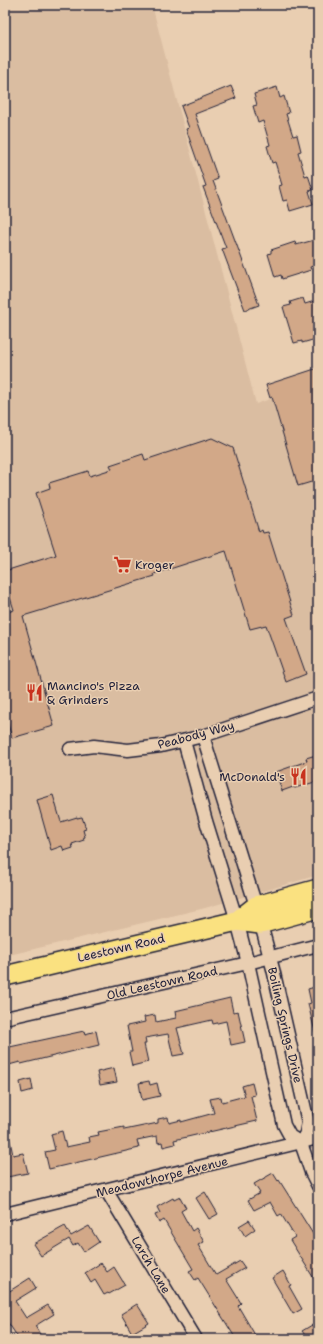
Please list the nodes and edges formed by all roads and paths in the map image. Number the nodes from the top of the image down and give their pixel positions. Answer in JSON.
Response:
{"nodes":[{"id":1,"x":318,"y":698,"type":"edge"},
{"id":2,"x":203,"y":736,"type":"junction"},
{"id":3,"x":184,"y":741,"type":"junction"},
{"id":4,"x":70,"y":749,"type":"dead end"},
{"id":5,"x":318,"y":889,"type":"edge"},
{"id":6,"x":318,"y":908,"type":"edge"},
{"id":7,"x":258,"y":915,"type":"junction"},
{"id":8,"x":237,"y":921,"type":"junction"},
{"id":9,"x":318,"y":945,"type":"edge"},
{"id":10,"x":270,"y":958,"type":"junction"},
{"id":11,"x":248,"y":964,"type":"junction"},
{"id":12,"x":5,"y":976,"type":"edge"},
{"id":13,"x":5,"y":1018,"type":"edge"},
{"id":14,"x":318,"y":1138,"type":"edge"},
{"id":15,"x":301,"y":1143,"type":"junction"},
{"id":16,"x":318,"y":1186,"type":"edge"},
{"id":17,"x":106,"y":1190,"type":"junction"},
{"id":18,"x":5,"y":1214,"type":"edge"},
{"id":19,"x":196,"y":1339,"type":"edge"}],
"edges":[{"from":1,"to":2,"type":"street","name":"Peabody Way"},
{"from":2,"to":3,"type":"street","name":"Peabody Way"},
{"from":2,"to":7,"type":"street","name":"Boiling Springs Drive"},
{"from":3,"to":4,"type":"street","name":"Peabody Way"},
{"from":3,"to":8,"type":"street","name":"Boiling Springs Drive"},
{"from":5,"to":7,"type":"main road","name":"Leestown Road"},
{"from":6,"to":7,"type":"main road","name":"Leestown Road"},
{"from":7,"to":8,"type":"main road","name":"Leestown Road"},
{"from":7,"to":10,"type":"street","name":"Boiling Springs Drive"},
{"from":8,"to":11,"type":"street","name":"Boiling Springs Drive"},
{"from":8,"to":12,"type":"main road","name":"Leestown Road"},
{"from":9,"to":10,"type":"street","name":"Old Leestown Road"},
{"from":10,"to":11,"type":"street","name":"Old Leestown Road"},
{"from":10,"to":15,"type":"street","name":"Boiling Springs Drive"},
{"from":11,"to":13,"type":"street","name":"Old Leestown Road"},
{"from":11,"to":15,"type":"street","name":"Boiling Springs Drive"},
{"from":14,"to":15,"type":"street","name":"Meadowthorpe Avenue"},
{"from":15,"to":16,"type":"street"},
{"from":15,"to":17,"type":"street","name":"Meadowthorpe Avenue"},
{"from":17,"to":18,"type":"street","name":"Meadowthorpe Avenue"},
{"from":17,"to":19,"type":"street","name":"Larch Lane"}]}
